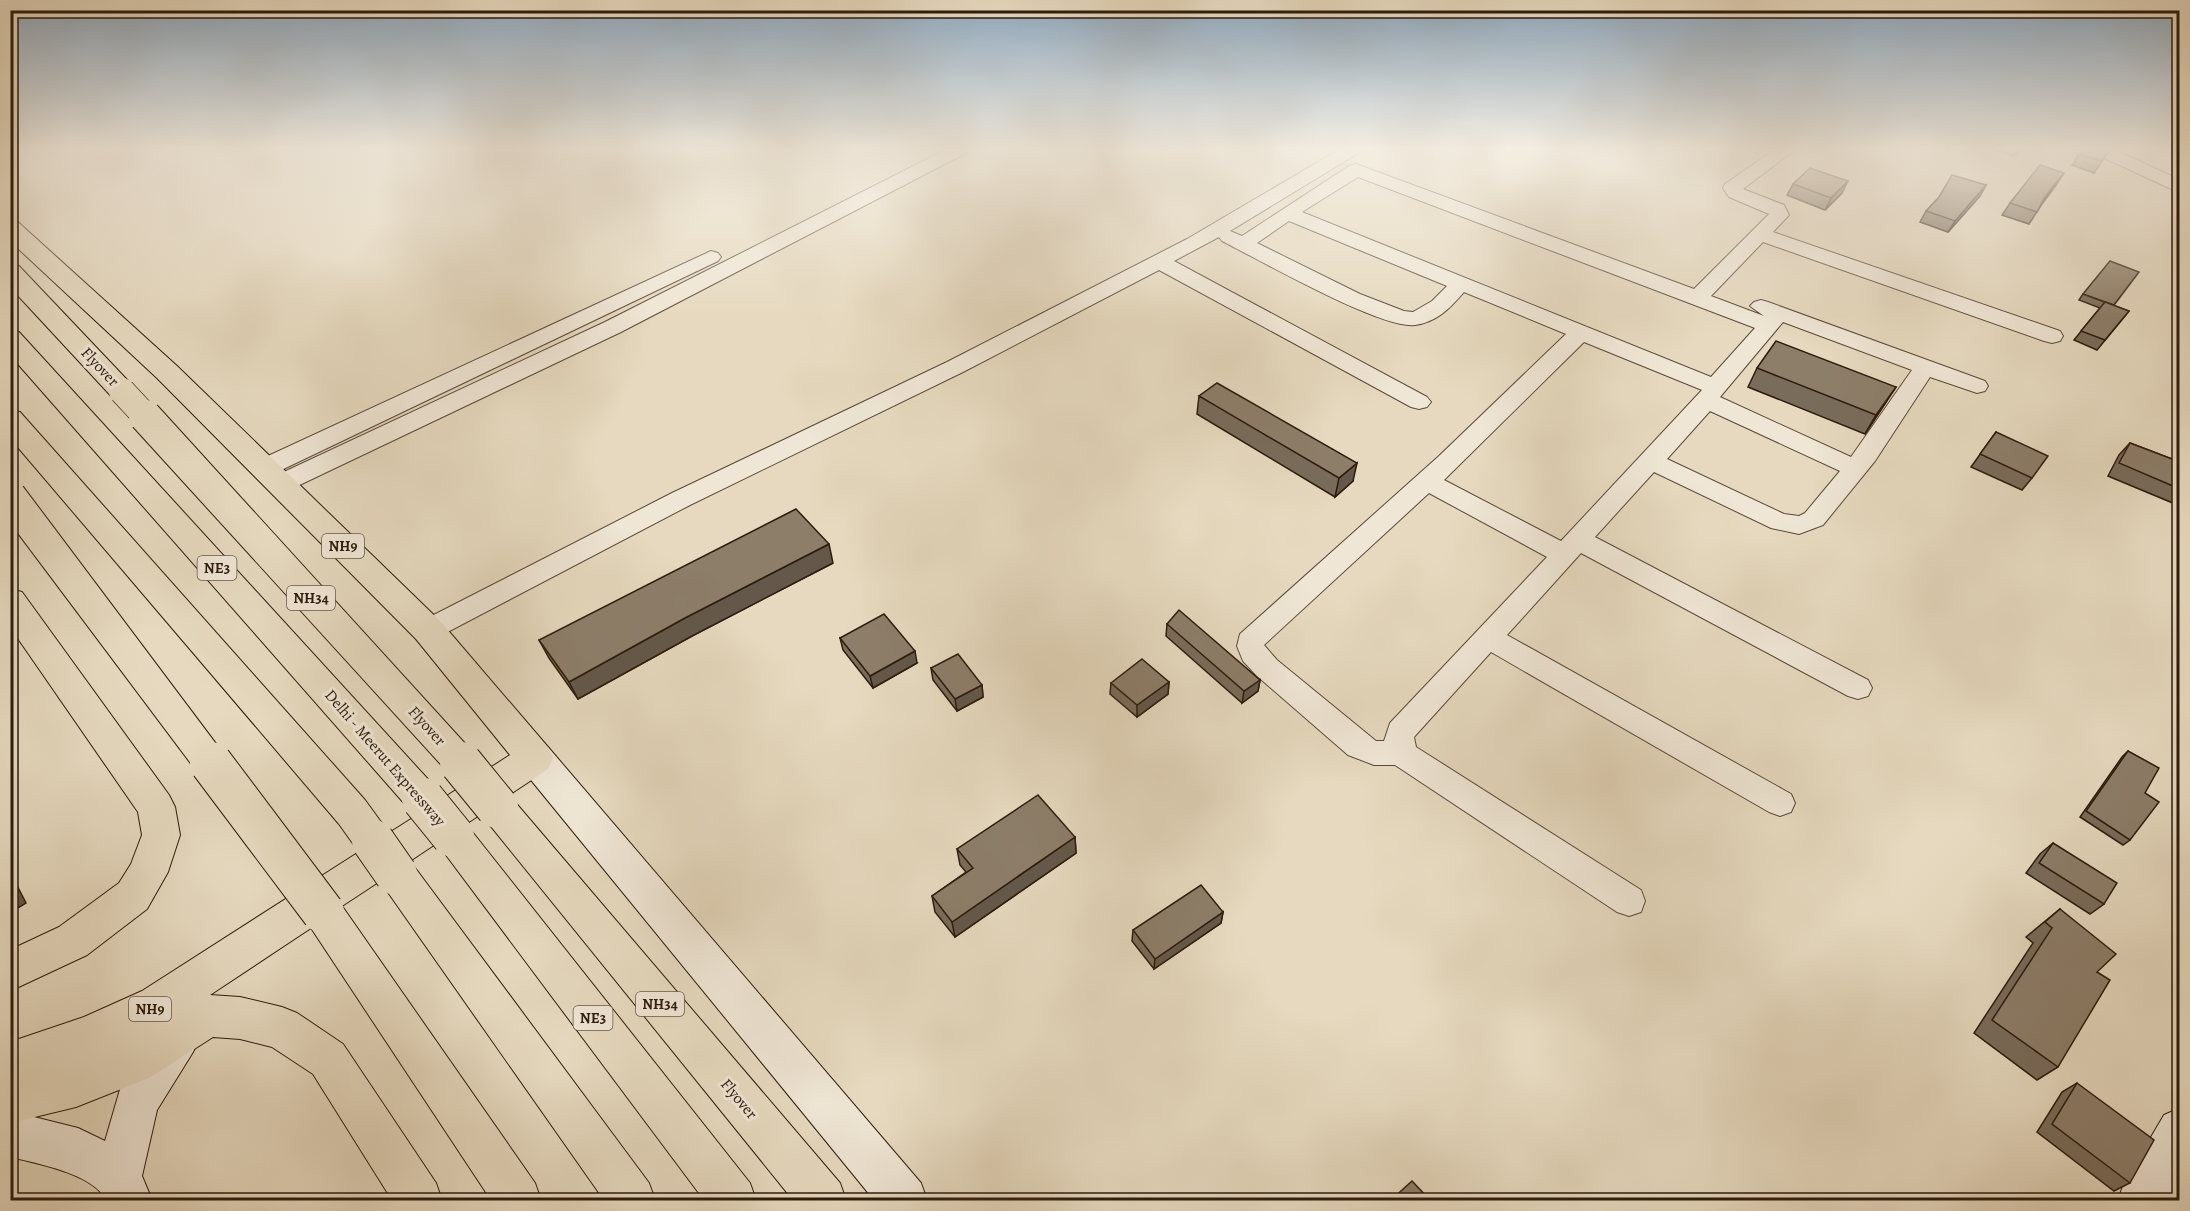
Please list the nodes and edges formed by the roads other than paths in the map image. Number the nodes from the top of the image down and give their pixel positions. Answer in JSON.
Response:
{"nodes":[{"id":1,"x":821,"y":205,"type":"edge"},
{"id":2,"x":852,"y":205,"type":"edge"},
{"id":3,"x":1260,"y":205,"type":"edge"},
{"id":4,"x":1301,"y":205,"type":"edge"},
{"id":5,"x":1443,"y":205,"type":"edge"},
{"id":6,"x":1766,"y":205,"type":"edge"},
{"id":7,"x":1287,"y":213,"type":"junction"},
{"id":8,"x":10,"y":228,"type":"edge"},
{"id":9,"x":1216,"y":231,"type":"junction"},
{"id":10,"x":1761,"y":235,"type":"junction"},
{"id":11,"x":1243,"y":244,"type":"junction"},
{"id":12,"x":1158,"y":261,"type":"junction"},
{"id":13,"x":10,"y":271,"type":"edge"},
{"id":14,"x":1460,"y":284,"type":"junction"},
{"id":15,"x":1703,"y":292,"type":"junction"},
{"id":16,"x":1773,"y":319,"type":"junction"},
{"id":17,"x":1580,"y":333,"type":"junction"},
{"id":18,"x":2052,"y":336,"type":"dead end"},
{"id":19,"x":10,"y":338,"type":"edge"},
{"id":20,"x":513,"y":350,"type":"junction"},
{"id":21,"x":530,"y":366,"type":"junction"},
{"id":22,"x":1925,"y":367,"type":"junction"},
{"id":23,"x":1977,"y":386,"type":"dead end"},
{"id":24,"x":1711,"y":393,"type":"junction"},
{"id":25,"x":1419,"y":402,"type":"dead end"},
{"id":26,"x":10,"y":419,"type":"edge"},
{"id":27,"x":1651,"y":461,"type":"junction"},
{"id":28,"x":1855,"y":468,"type":"junction"},
{"id":29,"x":272,"y":476,"type":"junction"},
{"id":30,"x":1426,"y":482,"type":"junction"},
{"id":31,"x":10,"y":496,"type":"edge"},
{"id":32,"x":1572,"y":547,"type":"junction"},
{"id":33,"x":10,"y":601,"type":"edge"},
{"id":34,"x":428,"y":630,"type":"junction"},
{"id":35,"x":1488,"y":637,"type":"junction"},
{"id":36,"x":1858,"y":688,"type":"dead end"},
{"id":37,"x":1400,"y":751,"type":"junction"},
{"id":38,"x":535,"y":758,"type":"junction"},
{"id":39,"x":1780,"y":803,"type":"dead end"},
{"id":40,"x":1629,"y":901,"type":"dead end"},
{"id":41,"x":10,"y":971,"type":"edge"},
{"id":42,"x":194,"y":1025,"type":"junction"},
{"id":43,"x":10,"y":1064,"type":"edge"},
{"id":44,"x":10,"y":1101,"type":"edge"},
{"id":45,"x":2180,"y":1131,"type":"edge"},
{"id":46,"x":10,"y":1134,"type":"edge"},
{"id":47,"x":124,"y":1189,"type":"edge"},
{"id":48,"x":419,"y":1200,"type":"edge"},
{"id":49,"x":518,"y":1200,"type":"edge"},
{"id":50,"x":632,"y":1200,"type":"edge"},
{"id":51,"x":733,"y":1200,"type":"edge"},
{"id":52,"x":823,"y":1200,"type":"edge"},
{"id":53,"x":904,"y":1200,"type":"edge"},
{"id":54,"x":2141,"y":1200,"type":"edge"}],
"edges":[{"from":1,"to":20,"type":"street"},
{"from":2,"to":21,"type":"street"},
{"from":3,"to":9,"type":"street"},
{"from":4,"to":7,"type":"street"},
{"from":5,"to":15,"type":"street"},
{"from":6,"to":10,"type":"street"},
{"from":7,"to":11,"type":"street"},
{"from":7,"to":14,"type":"street"},
{"from":8,"to":29,"type":"highway","number":"NH9"},
{"from":9,"to":11,"type":"street"},
{"from":9,"to":12,"type":"street"},
{"from":10,"to":15,"type":"street"},
{"from":10,"to":18,"type":"street"},
{"from":11,"to":14,"type":"street"},
{"from":12,"to":25,"type":"street"},
{"from":12,"to":34,"type":"street"},
{"from":13,"to":52,"type":"highway","name":"Flyover","number":"NH34","bridge":true},
{"from":14,"to":17,"type":"street"},
{"from":15,"to":16,"type":"street"},
{"from":16,"to":22,"type":"street"},
{"from":16,"to":24,"type":"street"},
{"from":17,"to":24,"type":"street"},
{"from":17,"to":30,"type":"street"},
{"from":19,"to":51,"type":"highway","name":"Delhi - Meerut Expressway","number":"NE3","bridge":true},
{"from":20,"to":21,"type":"street"},
{"from":20,"to":29,"type":"street"},
{"from":21,"to":29,"type":"street"},
{"from":22,"to":23,"type":"street"},
{"from":22,"to":28,"type":"street"},
{"from":24,"to":27,"type":"street"},
{"from":24,"to":28,"type":"street"},
{"from":26,"to":50,"type":"highway"},
{"from":27,"to":28,"type":"street"},
{"from":27,"to":32,"type":"street"},
{"from":29,"to":34,"type":"highway","number":"NH9"},
{"from":30,"to":32,"type":"street"},
{"from":30,"to":37,"type":"street"},
{"from":31,"to":49,"type":"highway","bridge":true},
{"from":32,"to":35,"type":"street"},
{"from":32,"to":36,"type":"street"},
{"from":33,"to":41,"type":"highway"},
{"from":34,"to":38,"type":"highway","number":"NH9"},
{"from":35,"to":37,"type":"street"},
{"from":35,"to":39,"type":"street"},
{"from":37,"to":40,"type":"street"},
{"from":38,"to":43,"type":"highway","number":"NH9"},
{"from":38,"to":53,"type":"street"},
{"from":42,"to":44,"type":"highway","number":"NH9"},
{"from":42,"to":47,"type":"street"},
{"from":42,"to":48,"type":"highway"},
{"from":45,"to":54,"type":"street"},
{"from":46,"to":47,"type":"street"}]}
